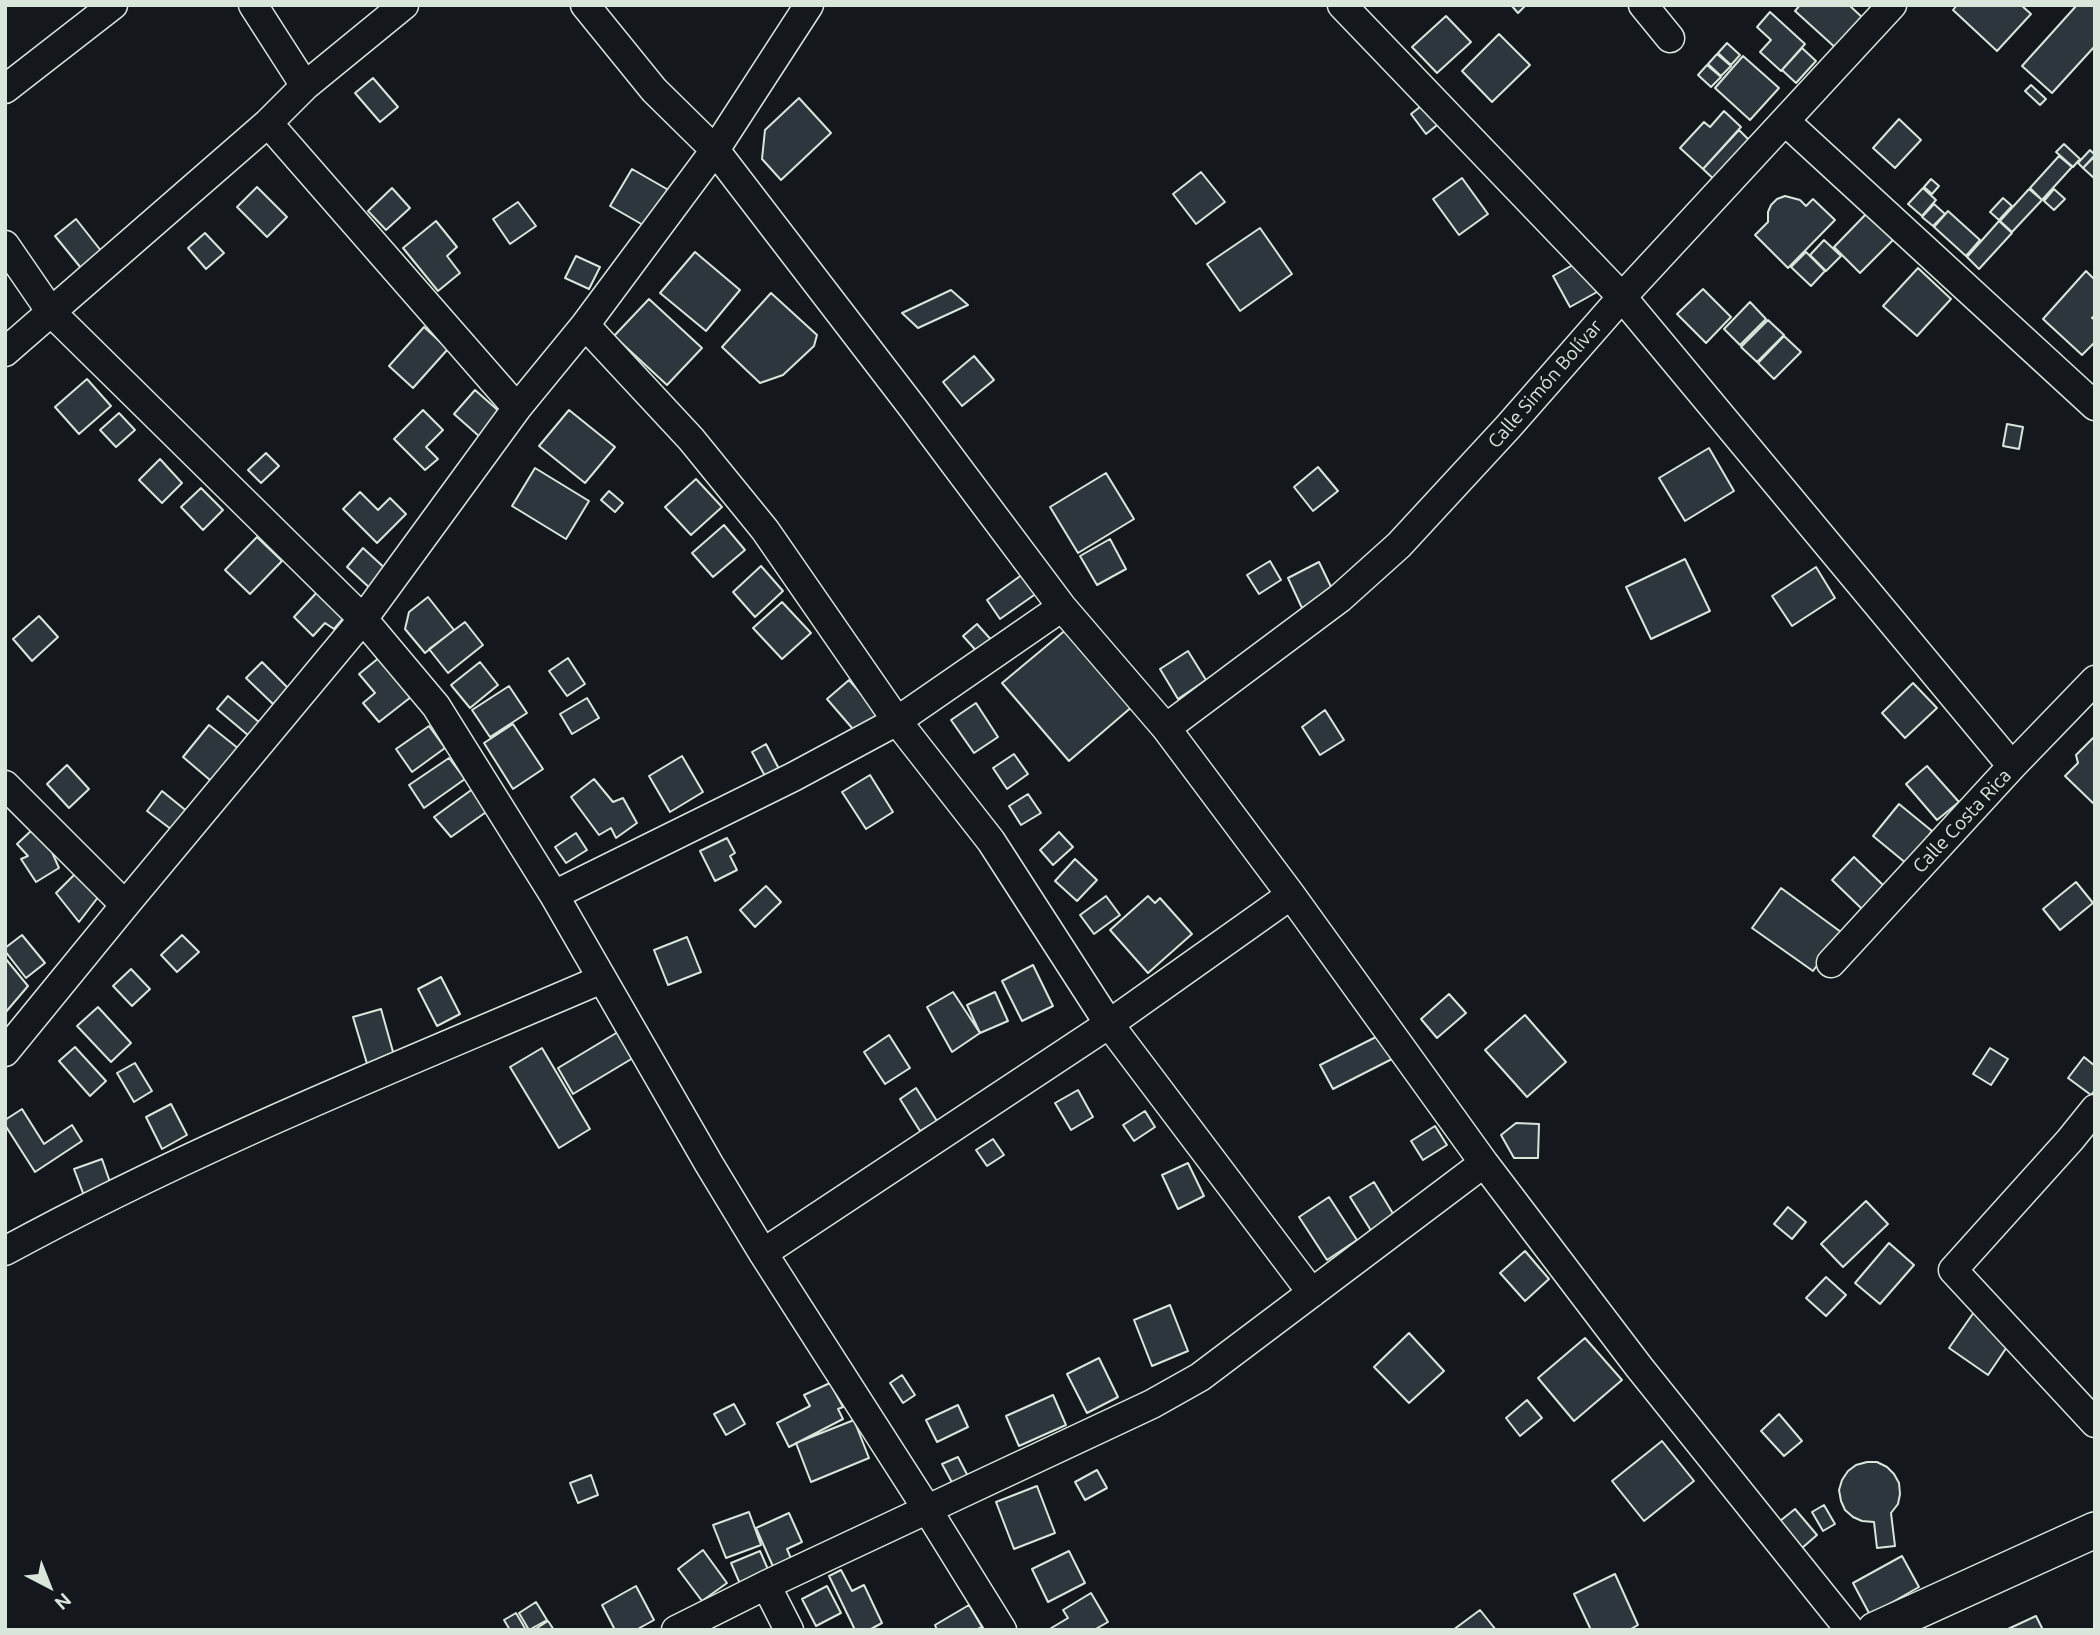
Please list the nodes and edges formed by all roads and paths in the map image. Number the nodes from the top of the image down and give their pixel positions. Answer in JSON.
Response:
{"nodes":[{"id":1,"x":113,"y":5,"type":"edge"},
{"id":2,"x":253,"y":5,"type":"edge"},
{"id":3,"x":404,"y":5,"type":"edge"},
{"id":4,"x":585,"y":5,"type":"edge"},
{"id":5,"x":809,"y":5,"type":"edge"},
{"id":6,"x":1342,"y":5,"type":"edge"},
{"id":7,"x":1643,"y":5,"type":"edge"},
{"id":8,"x":1892,"y":5,"type":"edge"},
{"id":9,"x":1670,"y":38,"type":"dead end"},
{"id":10,"x":305,"y":86,"type":"junction"},
{"id":11,"x":5,"y":89,"type":"edge"},
{"id":12,"x":1786,"y":121,"type":"junction"},
{"id":13,"x":268,"y":122,"type":"junction"},
{"id":14,"x":715,"y":150,"type":"junction"},
{"id":15,"x":5,"y":245,"type":"edge"},
{"id":16,"x":1622,"y":297,"type":"junction"},
{"id":17,"x":51,"y":313,"type":"junction"},
{"id":18,"x":585,"y":325,"type":"junction"},
{"id":19,"x":5,"y":352,"type":"edge"},
{"id":20,"x":2095,"y":406,"type":"edge"},
{"id":21,"x":517,"y":408,"type":"junction"},
{"id":22,"x":1062,"y":607,"type":"junction"},
{"id":23,"x":363,"y":619,"type":"junction"},
{"id":24,"x":2095,"y":680,"type":"edge"},
{"id":25,"x":897,"y":721,"type":"junction"},
{"id":26,"x":1166,"y":728,"type":"junction"},
{"id":27,"x":2012,"y":766,"type":"junction"},
{"id":28,"x":5,"y":785,"type":"edge"},
{"id":29,"x":554,"y":895,"type":"junction"},
{"id":30,"x":1291,"y":895,"type":"junction"},
{"id":31,"x":125,"y":905,"type":"junction"},
{"id":32,"x":1831,"y":963,"type":"dead end"},
{"id":33,"x":603,"y":979,"type":"junction"},
{"id":34,"x":1109,"y":1024,"type":"junction"},
{"id":35,"x":5,"y":1052,"type":"edge"},
{"id":36,"x":2095,"y":1109,"type":"edge"},
{"id":37,"x":1484,"y":1163,"type":"junction"},
{"id":38,"x":5,"y":1251,"type":"edge"},
{"id":39,"x":763,"y":1253,"type":"junction"},
{"id":40,"x":1312,"y":1293,"type":"junction"},
{"id":41,"x":2095,"y":1423,"type":"edge"},
{"id":42,"x":927,"y":1508,"type":"junction"},
{"id":43,"x":2095,"y":1530,"type":"edge"},
{"id":44,"x":766,"y":1585,"type":"junction"},
{"id":45,"x":676,"y":1630,"type":"edge"},
{"id":46,"x":789,"y":1630,"type":"edge"},
{"id":47,"x":1002,"y":1630,"type":"edge"},
{"id":48,"x":1850,"y":1630,"type":"edge"},
{"id":49,"x":1875,"y":1630,"type":"edge"}],
"edges":[{"from":1,"to":11,"type":"street"},
{"from":2,"to":10,"type":"street"},
{"from":3,"to":10,"type":"street"},
{"from":4,"to":14,"type":"street"},
{"from":5,"to":14,"type":"street"},
{"from":6,"to":16,"type":"street"},
{"from":7,"to":9,"type":"street"},
{"from":8,"to":12,"type":"street","name":"Calle Simón Bolívar"},
{"from":10,"to":13,"type":"street"},
{"from":12,"to":16,"type":"street","name":"Calle Simón Bolívar"},
{"from":12,"to":20,"type":"street"},
{"from":13,"to":17,"type":"street"},
{"from":13,"to":21,"type":"street"},
{"from":14,"to":18,"type":"street"},
{"from":14,"to":22,"type":"street"},
{"from":15,"to":17,"type":"street"},
{"from":16,"to":26,"type":"street","name":"Calle Simón Bolívar"},
{"from":16,"to":27,"type":"street"},
{"from":17,"to":19,"type":"street"},
{"from":17,"to":23,"type":"street"},
{"from":18,"to":21,"type":"street"},
{"from":18,"to":25,"type":"street"},
{"from":21,"to":23,"type":"street"},
{"from":22,"to":25,"type":"street"},
{"from":22,"to":26,"type":"street"},
{"from":23,"to":29,"type":"street"},
{"from":23,"to":31,"type":"street"},
{"from":24,"to":27,"type":"street","name":"Calle Costa Rica"},
{"from":25,"to":29,"type":"street"},
{"from":25,"to":34,"type":"street"},
{"from":26,"to":30,"type":"street"},
{"from":27,"to":32,"type":"street","name":"Calle Costa Rica"},
{"from":28,"to":31,"type":"street"},
{"from":29,"to":33,"type":"street"},
{"from":30,"to":34,"type":"street"},
{"from":30,"to":37,"type":"street"},
{"from":31,"to":35,"type":"street"},
{"from":33,"to":38,"type":"street"},
{"from":33,"to":39,"type":"street"},
{"from":34,"to":39,"type":"street"},
{"from":34,"to":40,"type":"street"},
{"from":36,"to":41,"type":"street"},
{"from":37,"to":40,"type":"street"},
{"from":37,"to":48,"type":"street"},
{"from":39,"to":42,"type":"street"},
{"from":40,"to":42,"type":"street"},
{"from":42,"to":44,"type":"street"},
{"from":42,"to":47,"type":"street"},
{"from":43,"to":49,"type":"main road"},
{"from":44,"to":45,"type":"street"},
{"from":44,"to":46,"type":"street"}]}
